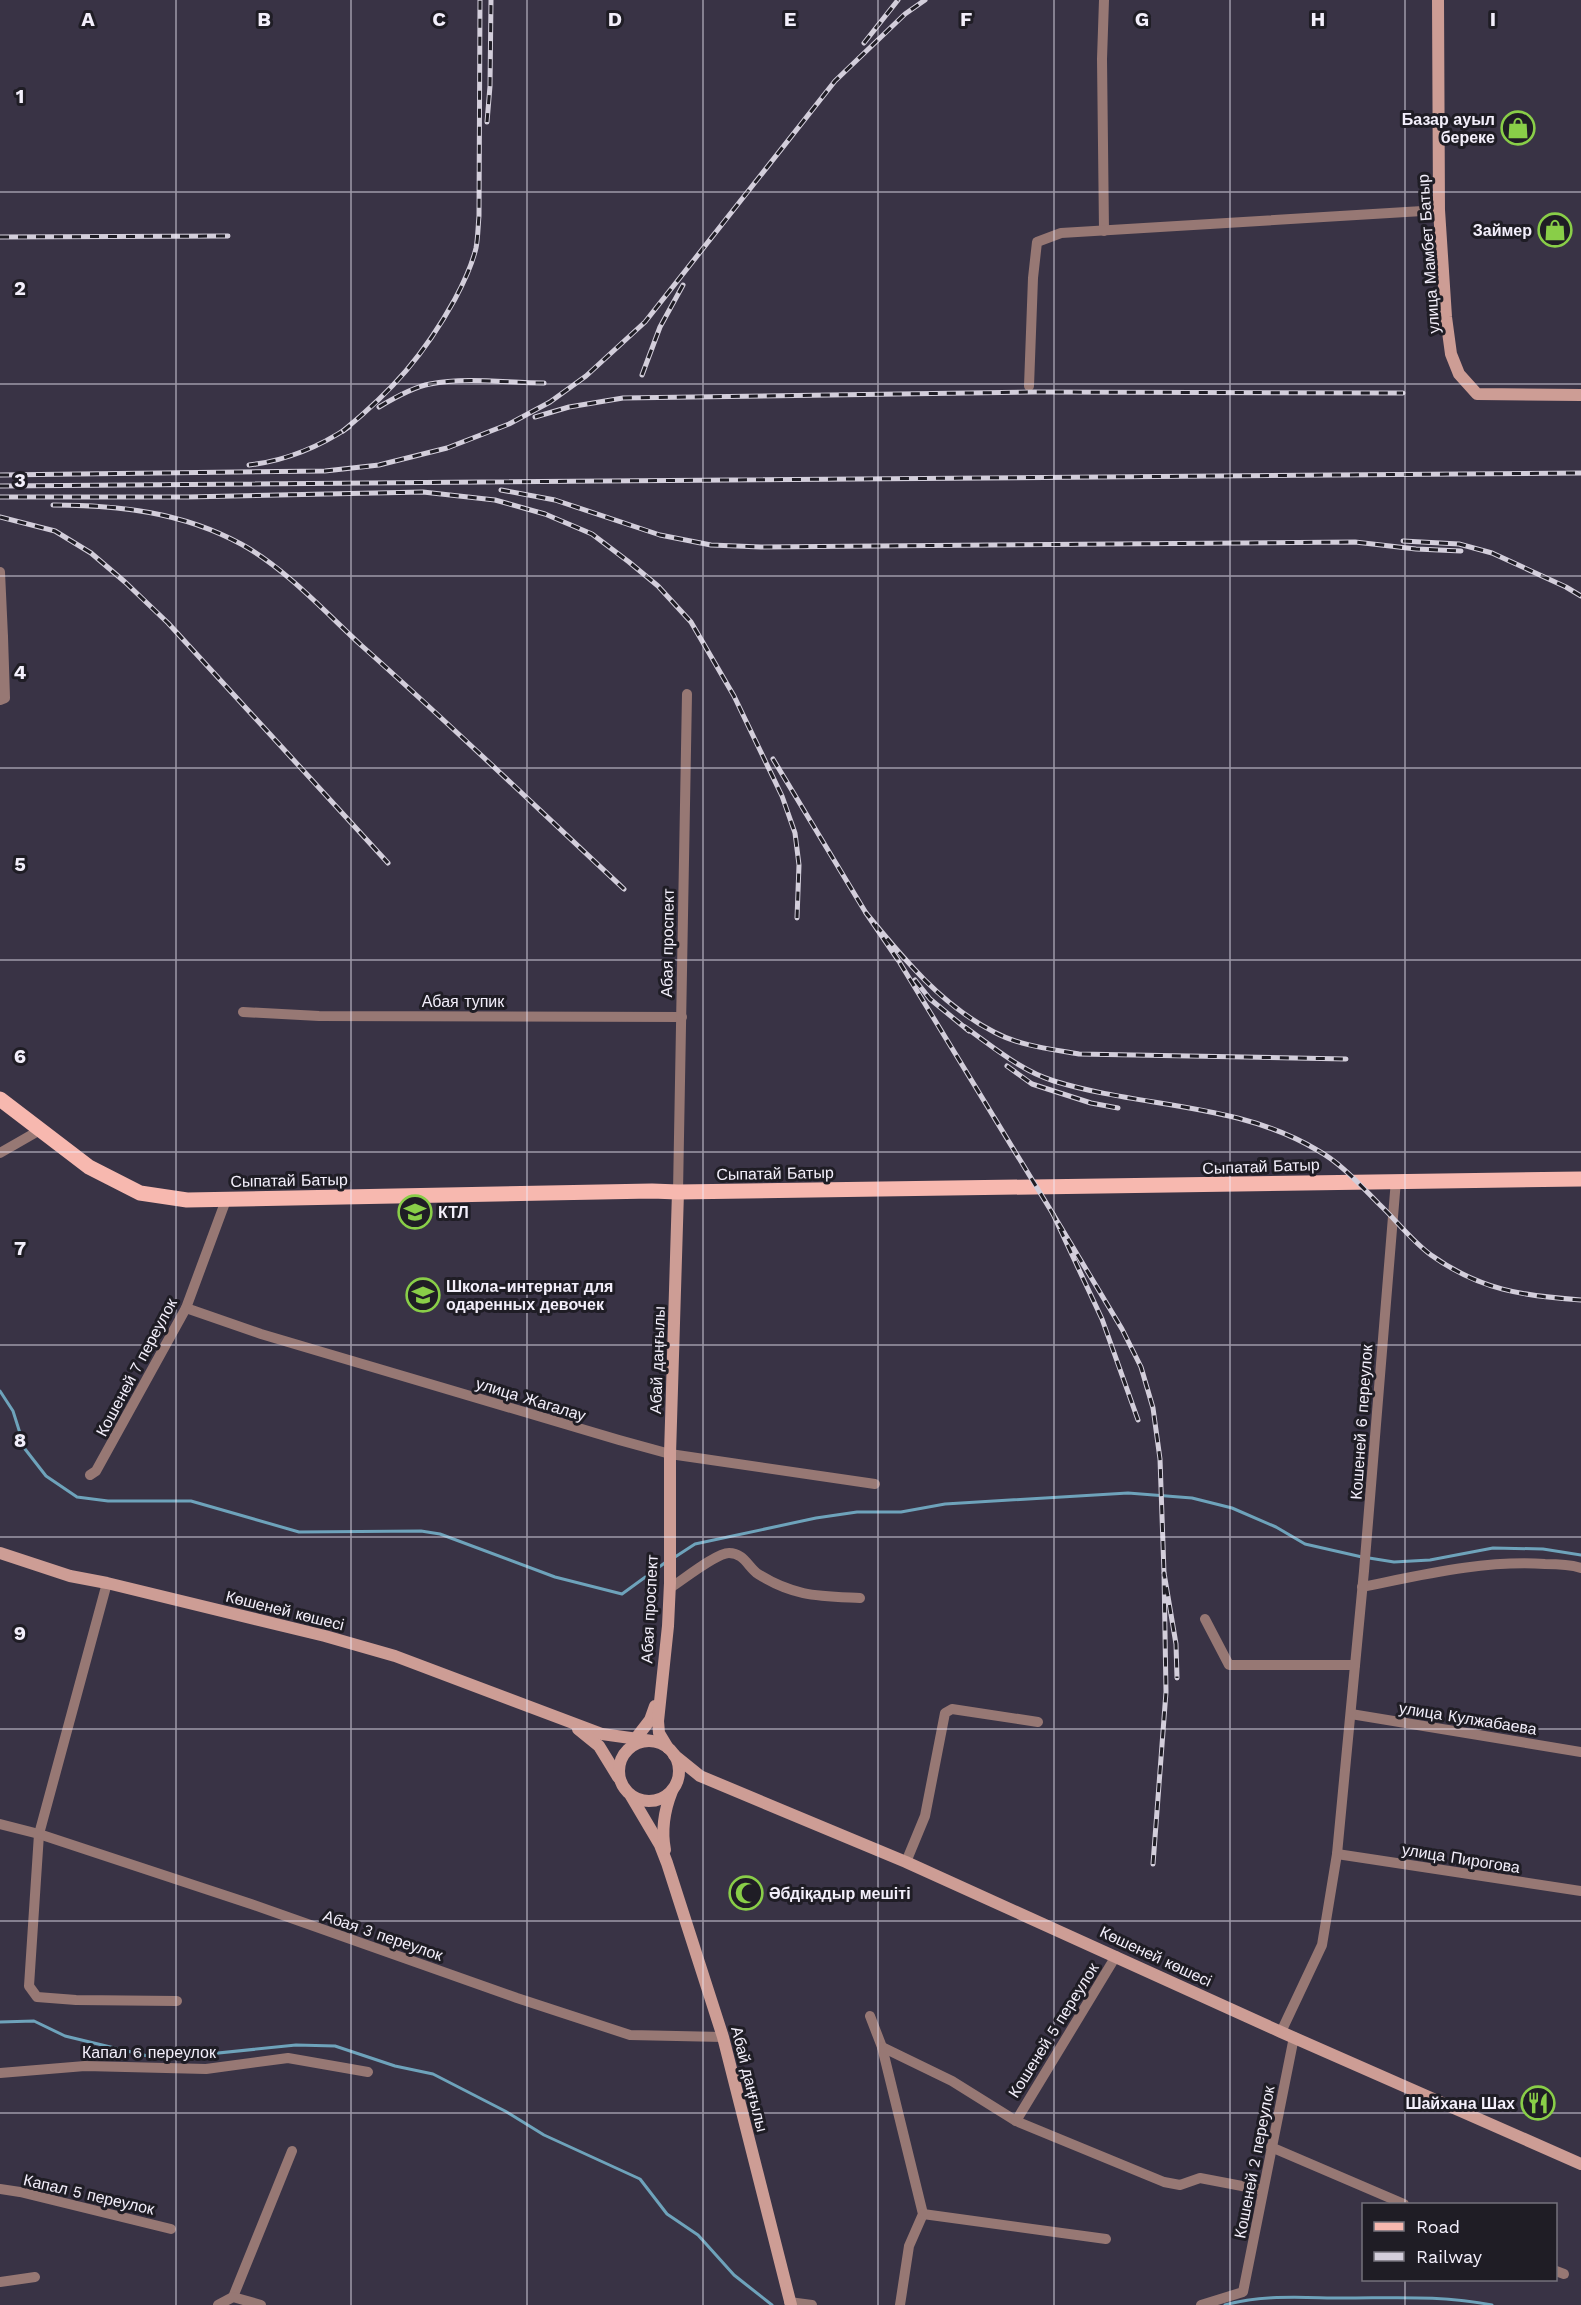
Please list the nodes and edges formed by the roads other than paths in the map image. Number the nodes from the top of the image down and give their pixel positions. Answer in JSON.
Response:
{"nodes":[{"id":1,"x":1104,"y":0,"type":"edge"},
{"id":2,"x":1438,"y":0,"type":"edge"},
{"id":3,"x":1439,"y":210,"type":"junction"},
{"id":4,"x":1104,"y":231,"type":"junction"},
{"id":5,"x":1029,"y":386,"type":"dead end"},
{"id":6,"x":1581,"y":395,"type":"edge"},
{"id":7,"x":0,"y":572,"type":"edge"},
{"id":8,"x":2,"y":636,"type":"edge"},
{"id":9,"x":687,"y":694,"type":"dead end"},
{"id":10,"x":0,"y":700,"type":"edge"},
{"id":11,"x":243,"y":1012,"type":"dead end"},
{"id":12,"x":682,"y":1017,"type":"junction"},
{"id":13,"x":0,"y":1099,"type":"edge"},
{"id":14,"x":40,"y":1130,"type":"junction"},
{"id":15,"x":0,"y":1153,"type":"edge"},
{"id":16,"x":1581,"y":1179,"type":"edge"},
{"id":17,"x":1396,"y":1180,"type":"junction"},
{"id":18,"x":678,"y":1192,"type":"junction"},
{"id":19,"x":225,"y":1200,"type":"junction"},
{"id":20,"x":186,"y":1308,"type":"junction"},
{"id":21,"x":670,"y":1454,"type":"junction"},
{"id":22,"x":90,"y":1475,"type":"dead end"},
{"id":23,"x":875,"y":1484,"type":"dead end"},
{"id":24,"x":669,"y":1529,"type":"joint"},
{"id":25,"x":0,"y":1552,"type":"edge"},
{"id":26,"x":1581,"y":1568,"type":"edge"},
{"id":27,"x":107,"y":1583,"type":"junction"},
{"id":28,"x":670,"y":1586,"type":"junction"},
{"id":29,"x":1362,"y":1587,"type":"junction"},
{"id":30,"x":860,"y":1598,"type":"dead end"},
{"id":31,"x":1205,"y":1619,"type":"dead end"},
{"id":32,"x":1355,"y":1665,"type":"junction"},
{"id":33,"x":660,"y":1691,"type":"junction"},
{"id":34,"x":1351,"y":1714,"type":"junction"},
{"id":35,"x":555,"y":1718,"type":"junction"},
{"id":36,"x":1038,"y":1722,"type":"dead end"},
{"id":37,"x":636,"y":1738,"type":"junction"},
{"id":38,"x":652,"y":1742,"type":"junction"},
{"id":39,"x":628,"y":1750,"type":"junction"},
{"id":40,"x":671,"y":1751,"type":"junction"},
{"id":41,"x":1581,"y":1752,"type":"edge"},
{"id":42,"x":620,"y":1780,"type":"junction"},
{"id":43,"x":715,"y":1781,"type":"junction"},
{"id":44,"x":673,"y":1789,"type":"junction"},
{"id":45,"x":631,"y":1796,"type":"junction"},
{"id":46,"x":0,"y":1824,"type":"edge"},
{"id":47,"x":39,"y":1834,"type":"junction"},
{"id":48,"x":1337,"y":1854,"type":"junction"},
{"id":49,"x":906,"y":1862,"type":"junction"},
{"id":50,"x":668,"y":1863,"type":"junction"},
{"id":51,"x":1581,"y":1892,"type":"edge"},
{"id":52,"x":1116,"y":1956,"type":"junction"},
{"id":53,"x":177,"y":2001,"type":"dead end"},
{"id":54,"x":870,"y":2016,"type":"dead end"},
{"id":55,"x":1281,"y":2032,"type":"junction"},
{"id":56,"x":723,"y":2037,"type":"junction"},
{"id":57,"x":1294,"y":2037,"type":"junction"},
{"id":58,"x":882,"y":2047,"type":"junction"},
{"id":59,"x":369,"y":2072,"type":"dead end"},
{"id":60,"x":0,"y":2073,"type":"edge"},
{"id":61,"x":1016,"y":2121,"type":"junction"},
{"id":62,"x":1271,"y":2147,"type":"junction"},
{"id":63,"x":292,"y":2151,"type":"dead end"},
{"id":64,"x":1581,"y":2164,"type":"edge"},
{"id":65,"x":0,"y":2189,"type":"edge"},
{"id":66,"x":1263,"y":2190,"type":"junction"},
{"id":67,"x":1399,"y":2203,"type":"edge"},
{"id":68,"x":923,"y":2214,"type":"junction"},
{"id":69,"x":171,"y":2229,"type":"dead end"},
{"id":70,"x":1106,"y":2239,"type":"dead end"},
{"id":71,"x":35,"y":2277,"type":"dead end"},
{"id":72,"x":0,"y":2282,"type":"edge"},
{"id":73,"x":233,"y":2297,"type":"junction"},
{"id":74,"x":790,"y":2304,"type":"edge"},
{"id":75,"x":218,"y":2305,"type":"edge"},
{"id":76,"x":261,"y":2305,"type":"edge"},
{"id":77,"x":812,"y":2305,"type":"edge"},
{"id":78,"x":900,"y":2305,"type":"edge"},
{"id":79,"x":1201,"y":2305,"type":"edge"}],
"edges":[{"from":1,"to":4,"type":"street"},
{"from":2,"to":3,"type":"main road","name":"улица Мамбет Батыр"},
{"from":3,"to":4,"type":"street"},
{"from":3,"to":6,"type":"main road","name":"улица Мамбет Батыр"},
{"from":4,"to":5,"type":"street"},
{"from":7,"to":8,"type":"street"},
{"from":8,"to":10,"type":"street"},
{"from":9,"to":12,"type":"street","name":"Абая проспект"},
{"from":11,"to":12,"type":"street","name":"Абая тупик"},
{"from":12,"to":18,"type":"street","name":"Абая проспект"},
{"from":13,"to":14,"type":"main road","name":"Сыпатай Батыр"},
{"from":14,"to":15,"type":"street"},
{"from":14,"to":19,"type":"main road","name":"Сыпатай Батыр"},
{"from":16,"to":17,"type":"main road","name":"Сыпатай Батыр"},
{"from":17,"to":18,"type":"main road","name":"Сыпатай Батыр"},
{"from":17,"to":29,"type":"street","name":"Кошеней 6 переулок"},
{"from":18,"to":19,"type":"main road","name":"Сыпатай Батыр"},
{"from":18,"to":21,"type":"main road","name":"Абай даңғылы"},
{"from":19,"to":20,"type":"street","name":"Кошеней 7 переулок"},
{"from":20,"to":21,"type":"street","name":"улица Жагалау"},
{"from":20,"to":22,"type":"street","name":"Кошеней 7 переулок"},
{"from":21,"to":23,"type":"street","name":"улица Жагалау"},
{"from":21,"to":24,"type":"main road","name":"Абай даңғылы"},
{"from":24,"to":28,"type":"main road","name":"Абая проспект"},
{"from":25,"to":27,"type":"main road","name":"Көшеней көшесі"},
{"from":26,"to":29,"type":"street"},
{"from":27,"to":35,"type":"main road","name":"Көшеней көшесі"},
{"from":27,"to":47,"type":"street"},
{"from":28,"to":30,"type":"street"},
{"from":28,"to":33,"type":"main road","name":"Абая проспект"},
{"from":29,"to":32,"type":"street","name":"Кошеней 6 переулок"},
{"from":31,"to":32,"type":"street"},
{"from":32,"to":34,"type":"street","name":"Кошеней 6 переулок"},
{"from":33,"to":37,"type":"main road"},
{"from":33,"to":40,"type":"main road"},
{"from":34,"to":41,"type":"street","name":"улица Кулжабаева"},
{"from":34,"to":48,"type":"street","name":"Кошеней 6 переулок"},
{"from":35,"to":37,"type":"main road"},
{"from":35,"to":42,"type":"main road"},
{"from":36,"to":49,"type":"street"},
{"from":37,"to":38,"type":"main road"},
{"from":37,"to":39,"type":"main road"},
{"from":38,"to":39,"type":"main road"},
{"from":38,"to":40,"type":"main road"},
{"from":39,"to":42,"type":"main road"},
{"from":40,"to":43,"type":"main road","name":"Көшеней көшесі"},
{"from":40,"to":44,"type":"main road"},
{"from":42,"to":45,"type":"main road"},
{"from":43,"to":44,"type":"main road"},
{"from":43,"to":49,"type":"main road","name":"Көшеней көшесі"},
{"from":44,"to":45,"type":"main road"},
{"from":44,"to":50,"type":"main road"},
{"from":45,"to":50,"type":"main road"},
{"from":46,"to":47,"type":"street","name":"Абая 3 переулок"},
{"from":47,"to":53,"type":"street"},
{"from":47,"to":56,"type":"street","name":"Абая 3 переулок"},
{"from":48,"to":51,"type":"street","name":"улица Пирогова"},
{"from":48,"to":55,"type":"street","name":"Кошеней 6 переулок"},
{"from":49,"to":52,"type":"main road","name":"Көшеней көшесі"},
{"from":50,"to":56,"type":"main road","name":"Абай даңғылы"},
{"from":52,"to":55,"type":"main road","name":"Көшеней көшесі"},
{"from":52,"to":61,"type":"street","name":"Кошеней 5 переулок"},
{"from":54,"to":58,"type":"street"},
{"from":55,"to":57,"type":"main road","name":"Көшеней көшесі"},
{"from":56,"to":74,"type":"main road","name":"Абай даңғылы"},
{"from":57,"to":62,"type":"street","name":"Кошеней 2 переулок"},
{"from":57,"to":64,"type":"main road","name":"Көшеней көшесі"},
{"from":58,"to":61,"type":"street","name":"Кошеней 5 переулок"},
{"from":58,"to":68,"type":"street"},
{"from":59,"to":60,"type":"street","name":"Капал 6 переулок"},
{"from":61,"to":66,"type":"street","name":"Кошеней 5 переулок"},
{"from":62,"to":66,"type":"street","name":"Кошеней 2 переулок"},
{"from":62,"to":67,"type":"street"},
{"from":63,"to":73,"type":"street"},
{"from":65,"to":69,"type":"street","name":"Капал 5 переулок"},
{"from":66,"to":79,"type":"street","name":"Кошеней 2 переулок"},
{"from":68,"to":70,"type":"street"},
{"from":68,"to":78,"type":"street"},
{"from":71,"to":72,"type":"street"},
{"from":73,"to":75,"type":"street"},
{"from":73,"to":76,"type":"street"},
{"from":74,"to":77,"type":"street"}]}
